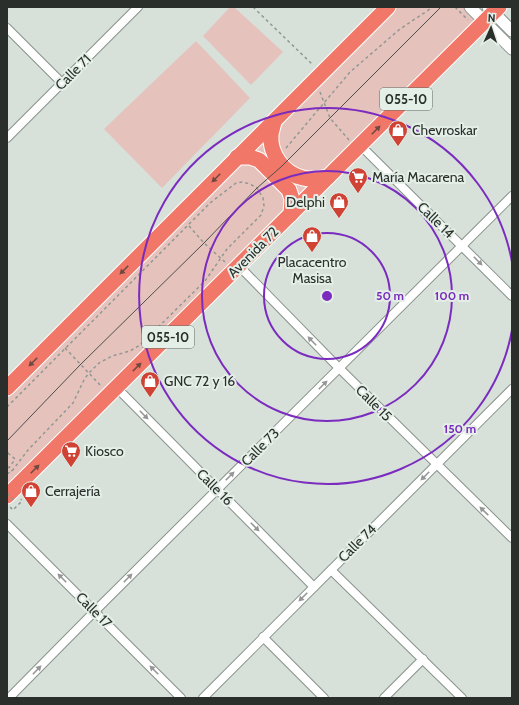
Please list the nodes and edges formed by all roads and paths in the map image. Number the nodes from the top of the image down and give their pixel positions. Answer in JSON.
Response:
{"nodes":[{"id":1,"x":138,"y":7,"type":"edge"},
{"id":2,"x":388,"y":7,"type":"edge"},
{"id":3,"x":433,"y":7,"type":"edge"},
{"id":4,"x":455,"y":7,"type":"edge"},
{"id":5,"x":470,"y":7,"type":"edge"},
{"id":6,"x":488,"y":15,"type":"edge"},
{"id":7,"x":7,"y":28,"type":"edge"},
{"id":8,"x":512,"y":31,"type":"edge"},
{"id":9,"x":512,"y":49,"type":"edge"},
{"id":10,"x":62,"y":83,"type":"junction"},
{"id":11,"x":274,"y":122,"type":"junction"},
{"id":12,"x":7,"y":138,"type":"edge"},
{"id":13,"x":360,"y":145,"type":"junction"},
{"id":14,"x":237,"y":157,"type":"junction"},
{"id":15,"x":276,"y":158,"type":"junction"},
{"id":16,"x":328,"y":177,"type":"junction"},
{"id":17,"x":512,"y":196,"type":"edge"},
{"id":18,"x":291,"y":214,"type":"junction"},
{"id":19,"x":183,"y":221,"type":"junction"},
{"id":20,"x":462,"y":246,"type":"junction"},
{"id":21,"x":220,"y":258,"type":"junction"},
{"id":22,"x":236,"y":268,"type":"junction"},
{"id":23,"x":512,"y":296,"type":"edge"},
{"id":24,"x":60,"y":344,"type":"junction"},
{"id":25,"x":339,"y":368,"type":"junction"},
{"id":26,"x":88,"y":374,"type":"junction"},
{"id":27,"x":7,"y":388,"type":"edge"},
{"id":28,"x":512,"y":389,"type":"edge"},
{"id":29,"x":113,"y":391,"type":"junction"},
{"id":30,"x":7,"y":407,"type":"edge"},
{"id":31,"x":8,"y":453,"type":"edge"},
{"id":32,"x":7,"y":461,"type":"edge"},
{"id":33,"x":436,"y":464,"type":"junction"},
{"id":34,"x":8,"y":467,"type":"edge"},
{"id":35,"x":12,"y":471,"type":"junction"},
{"id":36,"x":7,"y":474,"type":"edge"},
{"id":37,"x":217,"y":489,"type":"junction"},
{"id":38,"x":7,"y":493,"type":"edge"},
{"id":39,"x":11,"y":499,"type":"edge"},
{"id":40,"x":7,"y":524,"type":"edge"},
{"id":41,"x":512,"y":538,"type":"edge"},
{"id":42,"x":331,"y":570,"type":"junction"},
{"id":43,"x":314,"y":587,"type":"junction"},
{"id":44,"x":95,"y":611,"type":"junction"},
{"id":45,"x":263,"y":637,"type":"junction"},
{"id":46,"x":423,"y":659,"type":"junction"},
{"id":47,"x":9,"y":698,"type":"edge"},
{"id":48,"x":181,"y":698,"type":"edge"},
{"id":49,"x":203,"y":698,"type":"edge"},
{"id":50,"x":324,"y":698,"type":"edge"},
{"id":51,"x":384,"y":698,"type":"edge"},
{"id":52,"x":462,"y":698,"type":"edge"}],
"edges":[{"from":1,"to":10,"type":"street","name":"Calle 71"},
{"from":2,"to":11,"type":"highway"},
{"from":3,"to":15,"type":"path"},
{"from":4,"to":6,"type":"path"},
{"from":5,"to":6,"type":"street"},
{"from":6,"to":8,"type":"street"},
{"from":6,"to":9,"type":"street"},
{"from":13,"to":6,"type":"highway","name":"Avenida 72","number":"055-10","one_way":true},
{"from":7,"to":10,"type":"street"},
{"from":10,"to":12,"type":"street","name":"Calle 71"},
{"from":11,"to":14,"type":"highway"},
{"from":11,"to":15,"type":"highway"},
{"from":13,"to":16,"type":"highway","name":"Avenida 72","number":"055-10"},
{"from":13,"to":20,"type":"street","name":"Calle 14"},
{"from":14,"to":18,"type":"highway"},
{"from":14,"to":19,"type":"highway","one_way":true},
{"from":15,"to":16,"type":"highway"},
{"from":16,"to":18,"type":"highway","name":"Avenida 72","number":"055-10"},
{"from":17,"to":20,"type":"street","name":"Calle 73"},
{"from":18,"to":22,"type":"highway","name":"Avenida 72","number":"055-10"},
{"from":19,"to":21,"type":"path"},
{"from":19,"to":21,"type":"path"},
{"from":19,"to":24,"type":"highway","one_way":true},
{"from":19,"to":24,"type":"path"},
{"from":20,"to":23,"type":"street","name":"Calle 14","one_way":true},
{"from":20,"to":25,"type":"street","name":"Calle 73"},
{"from":21,"to":22,"type":"path"},
{"from":21,"to":26,"type":"path"},
{"from":25,"to":22,"type":"street","name":"Calle 15","one_way":true},
{"from":29,"to":22,"type":"highway","name":"Avenida 72","number":"055-10","one_way":true},
{"from":24,"to":26,"type":"path"},
{"from":24,"to":27,"type":"highway","one_way":true},
{"from":24,"to":30,"type":"path"},
{"from":25,"to":33,"type":"street","name":"Calle 15"},
{"from":37,"to":25,"type":"street","name":"Calle 73","one_way":true},
{"from":26,"to":29,"type":"path"},
{"from":26,"to":35,"type":"path"},
{"from":28,"to":33,"type":"street","name":"Calle 74"},
{"from":29,"to":37,"type":"street","name":"Calle 16","one_way":true},
{"from":39,"to":29,"type":"highway","name":"Avenida 72","number":"055-10","one_way":true},
{"from":31,"to":32,"type":"path"},
{"from":31,"to":34,"type":"path"},
{"from":41,"to":33,"type":"street","name":"Calle 15","one_way":true},
{"from":33,"to":42,"type":"street","name":"Calle 74","one_way":true},
{"from":34,"to":35,"type":"path"},
{"from":35,"to":36,"type":"path"},
{"from":37,"to":43,"type":"street","name":"Calle 16","one_way":true},
{"from":44,"to":37,"type":"street","name":"Calle 73","one_way":true},
{"from":38,"to":39,"type":"path","bridge":true},
{"from":44,"to":40,"type":"street","name":"Calle 17","one_way":true},
{"from":42,"to":43,"type":"street","name":"Calle 74"},
{"from":42,"to":46,"type":"street"},
{"from":43,"to":45,"type":"street","name":"Calle 74","one_way":true},
{"from":47,"to":44,"type":"street","name":"Calle 73","one_way":true},
{"from":48,"to":44,"type":"street","name":"Calle 17","one_way":true},
{"from":45,"to":49,"type":"street","name":"Calle 74"},
{"from":45,"to":50,"type":"street"},
{"from":46,"to":51,"type":"street"},
{"from":46,"to":52,"type":"street"}]}
